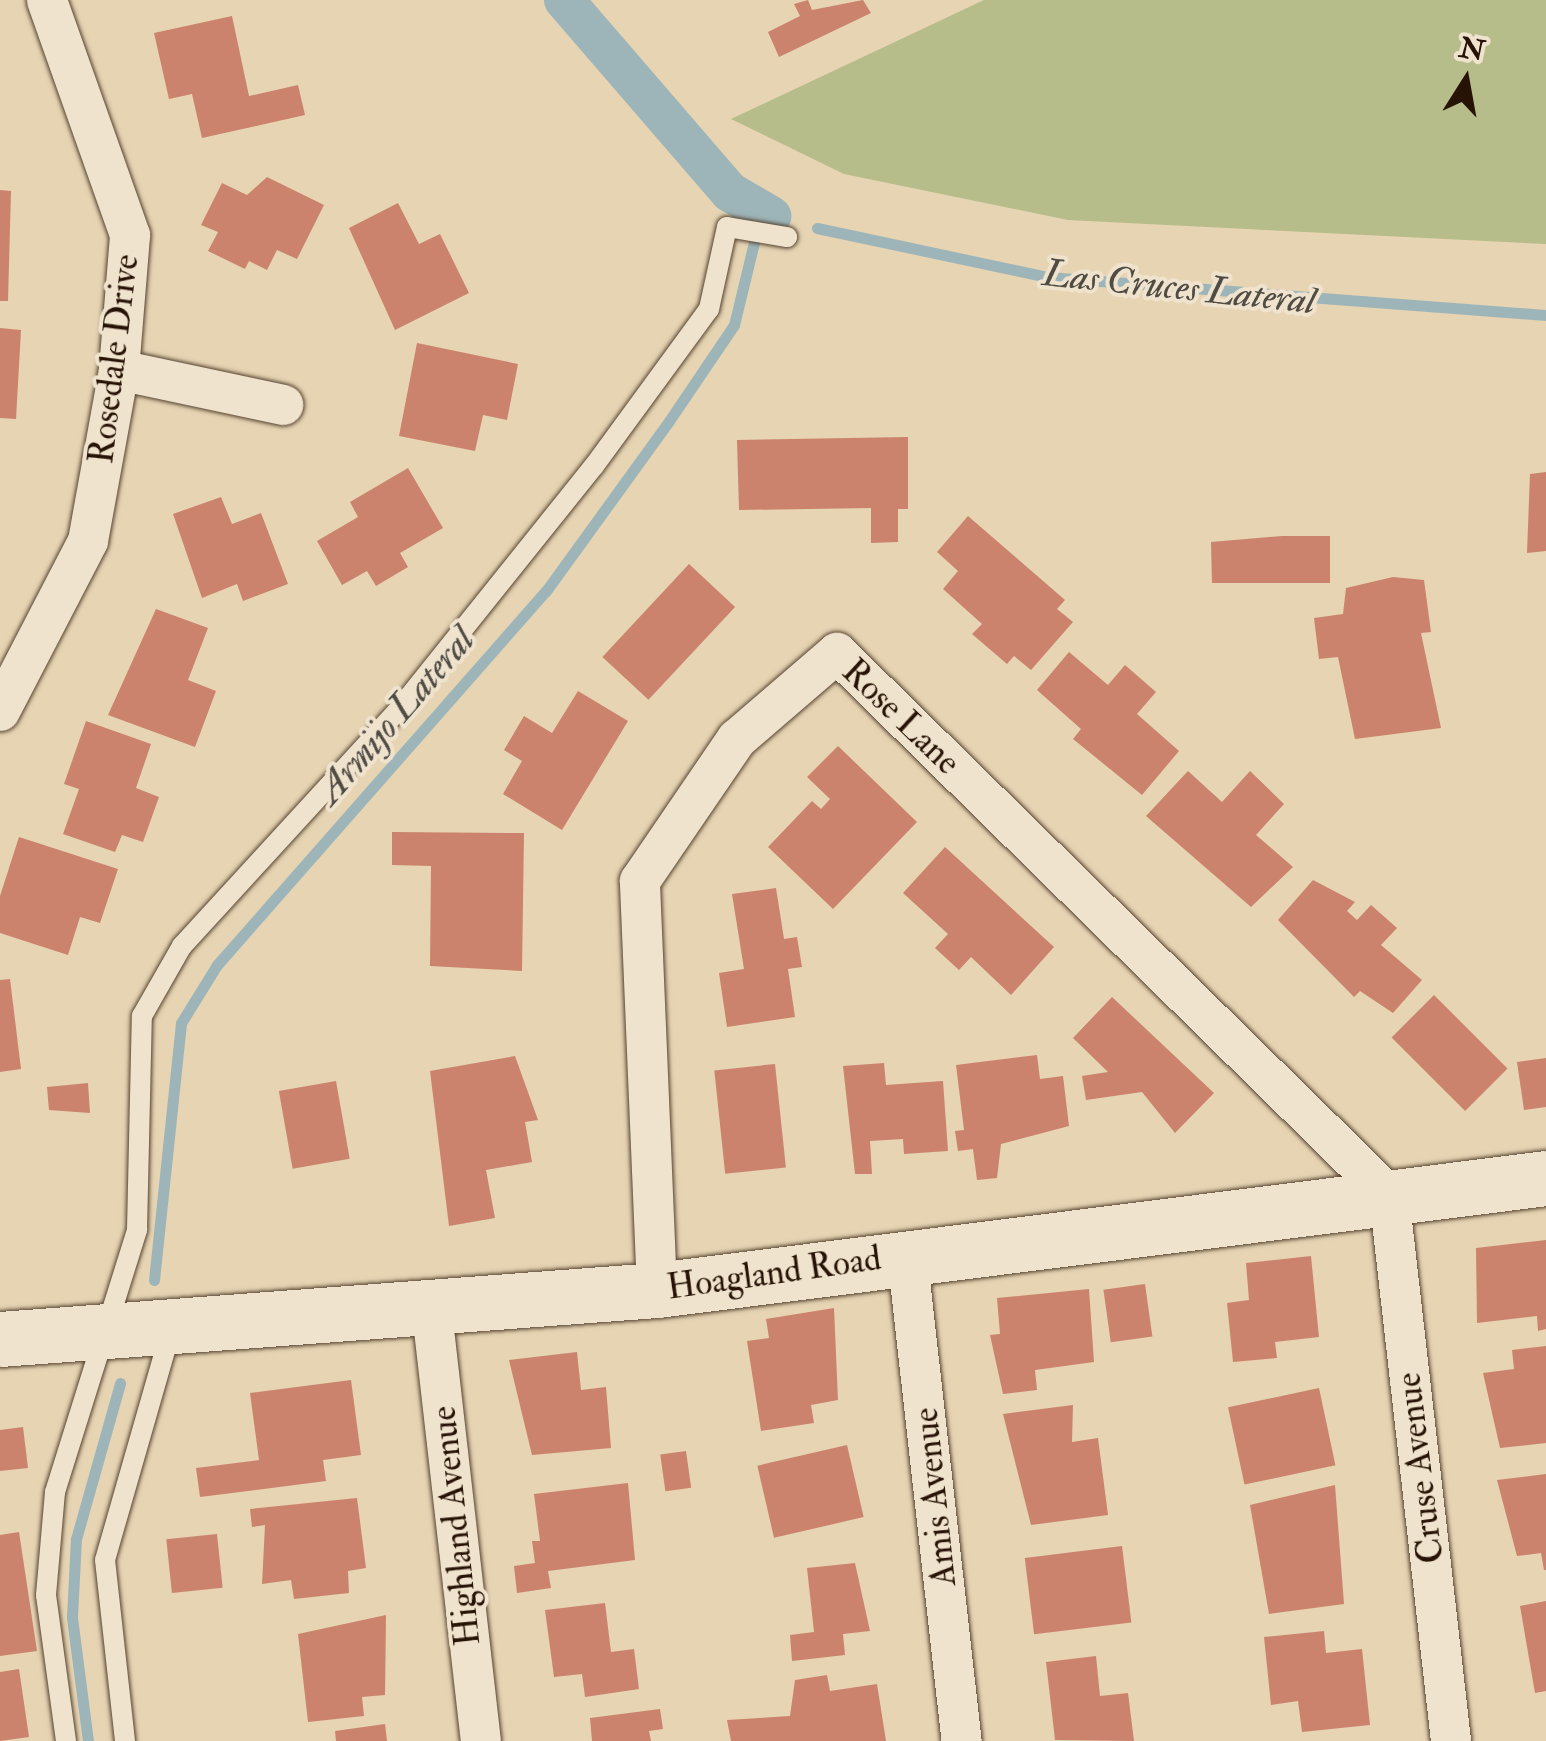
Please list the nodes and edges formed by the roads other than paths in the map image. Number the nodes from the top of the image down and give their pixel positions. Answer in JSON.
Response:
{"nodes":[{"id":1,"x":47,"y":0,"type":"edge"},
{"id":2,"x":768,"y":234,"type":"dead end"},
{"id":3,"x":119,"y":370,"type":"junction"},
{"id":4,"x":283,"y":405,"type":"dead end"},
{"id":5,"x":0,"y":710,"type":"edge"},
{"id":6,"x":1546,"y":1178,"type":"edge"},
{"id":7,"x":1389,"y":1195,"type":"junction"},
{"id":8,"x":907,"y":1254,"type":"junction"},
{"id":9,"x":657,"y":1290,"type":"junction"},
{"id":10,"x":432,"y":1312,"type":"junction"},
{"id":11,"x":172,"y":1328,"type":"junction"},
{"id":12,"x":112,"y":1332,"type":"junction"},
{"id":13,"x":0,"y":1338,"type":"edge"},
{"id":14,"x":66,"y":1741,"type":"edge"},
{"id":15,"x":125,"y":1741,"type":"edge"},
{"id":16,"x":480,"y":1741,"type":"edge"},
{"id":17,"x":962,"y":1741,"type":"edge"},
{"id":18,"x":1451,"y":1741,"type":"edge"}],
"edges":[{"from":1,"to":3,"type":"street","name":"Rosedale Drive"},
{"from":2,"to":12,"type":"lane"},
{"from":3,"to":4,"type":"street"},
{"from":3,"to":5,"type":"street","name":"Rosedale Drive"},
{"from":6,"to":7,"type":"street","name":"Hoagland Road"},
{"from":7,"to":8,"type":"street","name":"Hoagland Road"},
{"from":7,"to":9,"type":"street","name":"Rose Lane"},
{"from":7,"to":18,"type":"street","name":"Cruse Avenue"},
{"from":8,"to":9,"type":"street","name":"Hoagland Road"},
{"from":8,"to":17,"type":"street","name":"Amis Avenue"},
{"from":9,"to":10,"type":"street","name":"Hoagland Road"},
{"from":10,"to":11,"type":"street","name":"Hoagland Road"},
{"from":10,"to":16,"type":"street","name":"Highland Avenue"},
{"from":11,"to":12,"type":"street","name":"Hoagland Road"},
{"from":11,"to":15,"type":"lane"},
{"from":12,"to":13,"type":"street","name":"Hoagland Road"},
{"from":12,"to":14,"type":"lane"}]}
